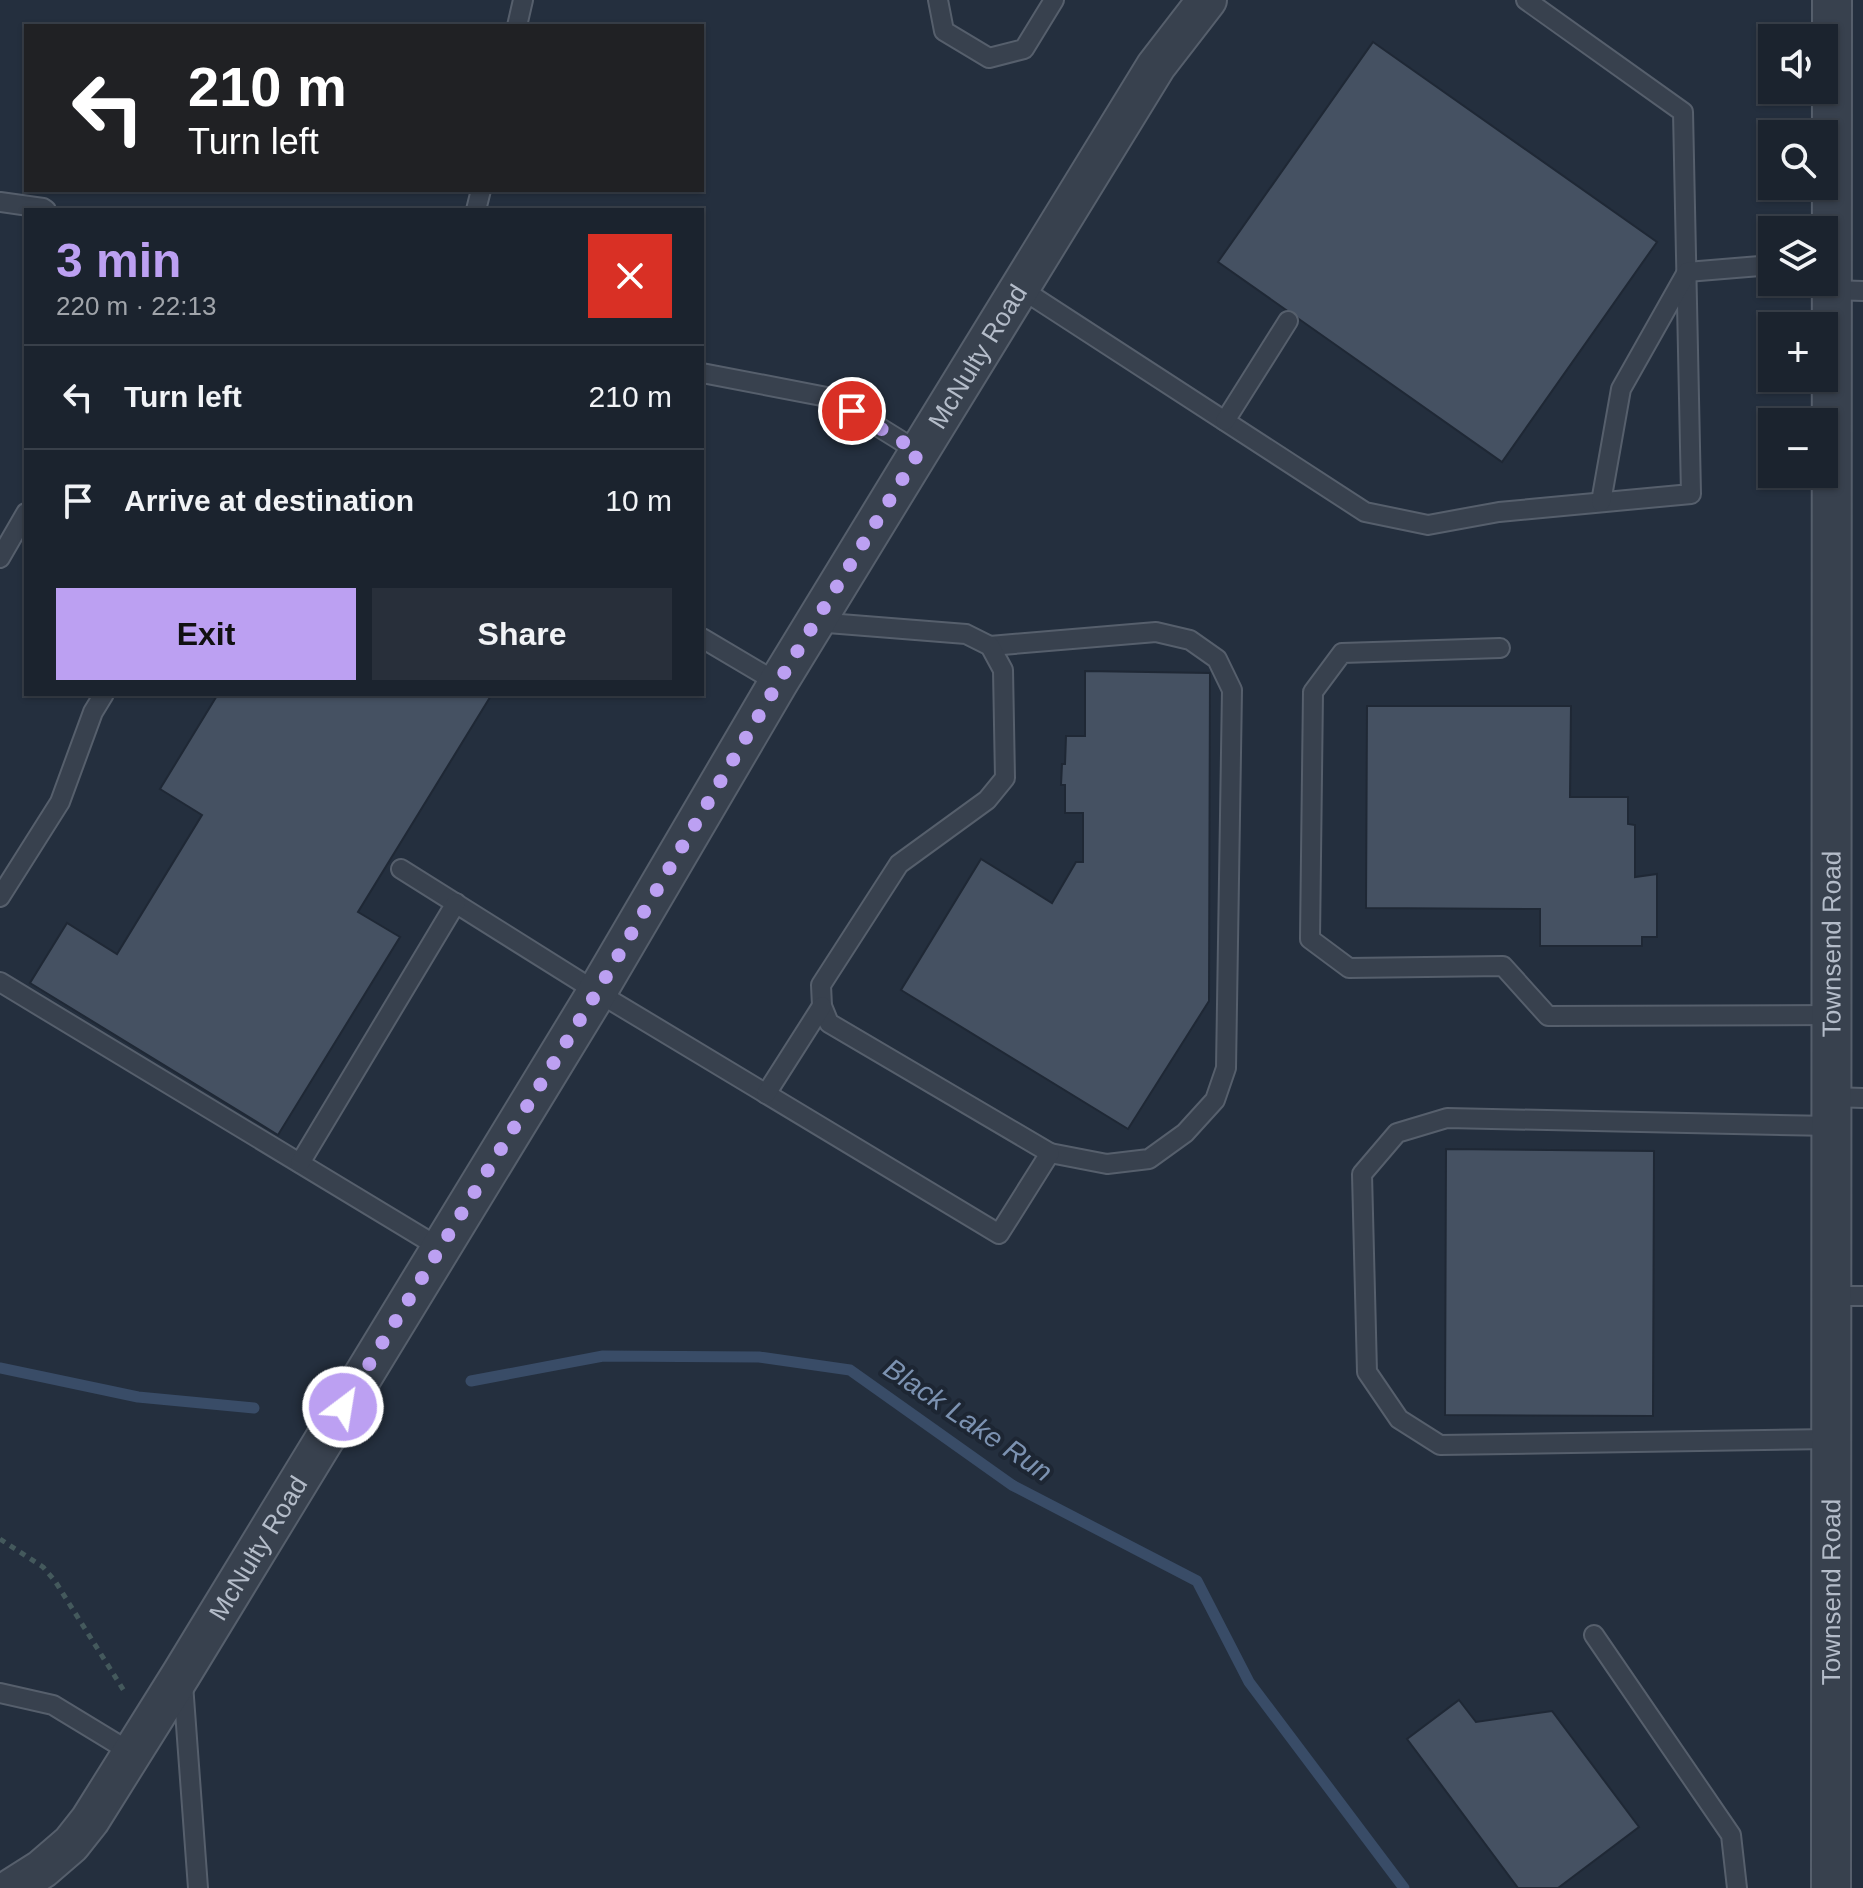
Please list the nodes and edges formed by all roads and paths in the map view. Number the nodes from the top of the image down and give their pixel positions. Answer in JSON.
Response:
{"nodes":[{"id":1,"x":523,"y":0,"type":"edge"},
{"id":2,"x":938,"y":0,"type":"edge"},
{"id":3,"x":1054,"y":0,"type":"edge"},
{"id":4,"x":1207,"y":0,"type":"edge"},
{"id":5,"x":1526,"y":0,"type":"edge"},
{"id":6,"x":1832,"y":0,"type":"edge"},
{"id":7,"x":517,"y":24,"type":"edge"},
{"id":8,"x":0,"y":202,"type":"edge"},
{"id":9,"x":43,"y":208,"type":"edge"},
{"id":10,"x":1837,"y":216,"type":"edge"},
{"id":11,"x":1758,"y":266,"type":"edge"},
{"id":12,"x":1687,"y":272,"type":"junction"},
{"id":13,"x":1020,"y":288,"type":"junction"},
{"id":14,"x":1838,"y":296,"type":"edge"},
{"id":15,"x":1288,"y":321,"type":"dead end"},
{"id":16,"x":704,"y":373,"type":"edge"},
{"id":17,"x":1225,"y":421,"type":"junction"},
{"id":18,"x":919,"y":452,"type":"junction"},
{"id":19,"x":1601,"y":502,"type":"junction"},
{"id":20,"x":24,"y":516,"type":"edge"},
{"id":21,"x":0,"y":558,"type":"edge"},
{"id":22,"x":815,"y":622,"type":"junction"},
{"id":23,"x":704,"y":639,"type":"edge"},
{"id":24,"x":990,"y":646,"type":"junction"},
{"id":25,"x":1500,"y":648,"type":"dead end"},
{"id":26,"x":778,"y":683,"type":"junction"},
{"id":27,"x":103,"y":696,"type":"edge"},
{"id":28,"x":401,"y":869,"type":"dead end"},
{"id":29,"x":0,"y":897,"type":"edge"},
{"id":30,"x":456,"y":903,"type":"junction"},
{"id":31,"x":0,"y":982,"type":"edge"},
{"id":32,"x":597,"y":992,"type":"junction"},
{"id":33,"x":822,"y":1006,"type":"junction"},
{"id":34,"x":1832,"y":1015,"type":"junction"},
{"id":35,"x":766,"y":1094,"type":"junction"},
{"id":36,"x":1842,"y":1107,"type":"edge"},
{"id":37,"x":1050,"y":1153,"type":"junction"},
{"id":38,"x":300,"y":1163,"type":"junction"},
{"id":39,"x":440,"y":1248,"type":"junction"},
{"id":40,"x":1847,"y":1296,"type":"edge"},
{"id":41,"x":1831,"y":1439,"type":"junction"},
{"id":42,"x":0,"y":1539,"type":"edge"},
{"id":43,"x":1594,"y":1635,"type":"dead end"},
{"id":44,"x":182,"y":1673,"type":"junction"},
{"id":45,"x":122,"y":1687,"type":"dead end"},
{"id":46,"x":0,"y":1693,"type":"edge"},
{"id":47,"x":132,"y":1753,"type":"junction"},
{"id":48,"x":12,"y":1888,"type":"edge"},
{"id":49,"x":198,"y":1888,"type":"edge"},
{"id":50,"x":1737,"y":1888,"type":"edge"},
{"id":51,"x":1831,"y":1888,"type":"edge"}],
"edges":[{"from":1,"to":7,"type":"lane"},
{"from":2,"to":3,"type":"lane"},
{"from":4,"to":13,"type":"street","name":"McNulty Road"},
{"from":5,"to":12,"type":"lane"},
{"from":6,"to":10,"type":"street","name":"Townsend Road"},
{"from":8,"to":9,"type":"lane"},
{"from":11,"to":12,"type":"lane"},
{"from":12,"to":19,"type":"lane"},
{"from":12,"to":19,"type":"lane"},
{"from":13,"to":17,"type":"lane"},
{"from":13,"to":18,"type":"street","name":"McNulty Road"},
{"from":14,"to":34,"type":"street","name":"Townsend Road"},
{"from":15,"to":17,"type":"lane"},
{"from":16,"to":18,"type":"lane"},
{"from":17,"to":19,"type":"lane"},
{"from":18,"to":22,"type":"street","name":"McNulty Road"},
{"from":20,"to":21,"type":"lane"},
{"from":22,"to":24,"type":"lane"},
{"from":22,"to":26,"type":"street","name":"McNulty Road"},
{"from":23,"to":26,"type":"lane"},
{"from":24,"to":33,"type":"lane"},
{"from":24,"to":37,"type":"lane"},
{"from":25,"to":34,"type":"lane"},
{"from":26,"to":32,"type":"street","name":"McNulty Road"},
{"from":27,"to":29,"type":"lane"},
{"from":28,"to":30,"type":"lane"},
{"from":30,"to":32,"type":"lane"},
{"from":30,"to":38,"type":"lane"},
{"from":31,"to":38,"type":"lane"},
{"from":32,"to":35,"type":"lane"},
{"from":32,"to":39,"type":"street","name":"McNulty Road"},
{"from":33,"to":35,"type":"lane"},
{"from":33,"to":37,"type":"lane"},
{"from":34,"to":36,"type":"street","name":"Townsend Road"},
{"from":35,"to":37,"type":"lane"},
{"from":36,"to":40,"type":"street","name":"Townsend Road"},
{"from":36,"to":41,"type":"lane"},
{"from":38,"to":39,"type":"lane"},
{"from":39,"to":44,"type":"street","name":"McNulty Road"},
{"from":40,"to":41,"type":"street","name":"Townsend Road"},
{"from":41,"to":51,"type":"street","name":"Townsend Road"},
{"from":42,"to":45,"type":"path"},
{"from":43,"to":50,"type":"lane"},
{"from":44,"to":47,"type":"street","name":"McNulty Road"},
{"from":44,"to":49,"type":"lane"},
{"from":46,"to":47,"type":"lane"},
{"from":47,"to":48,"type":"street","name":"McNulty Road"}]}
